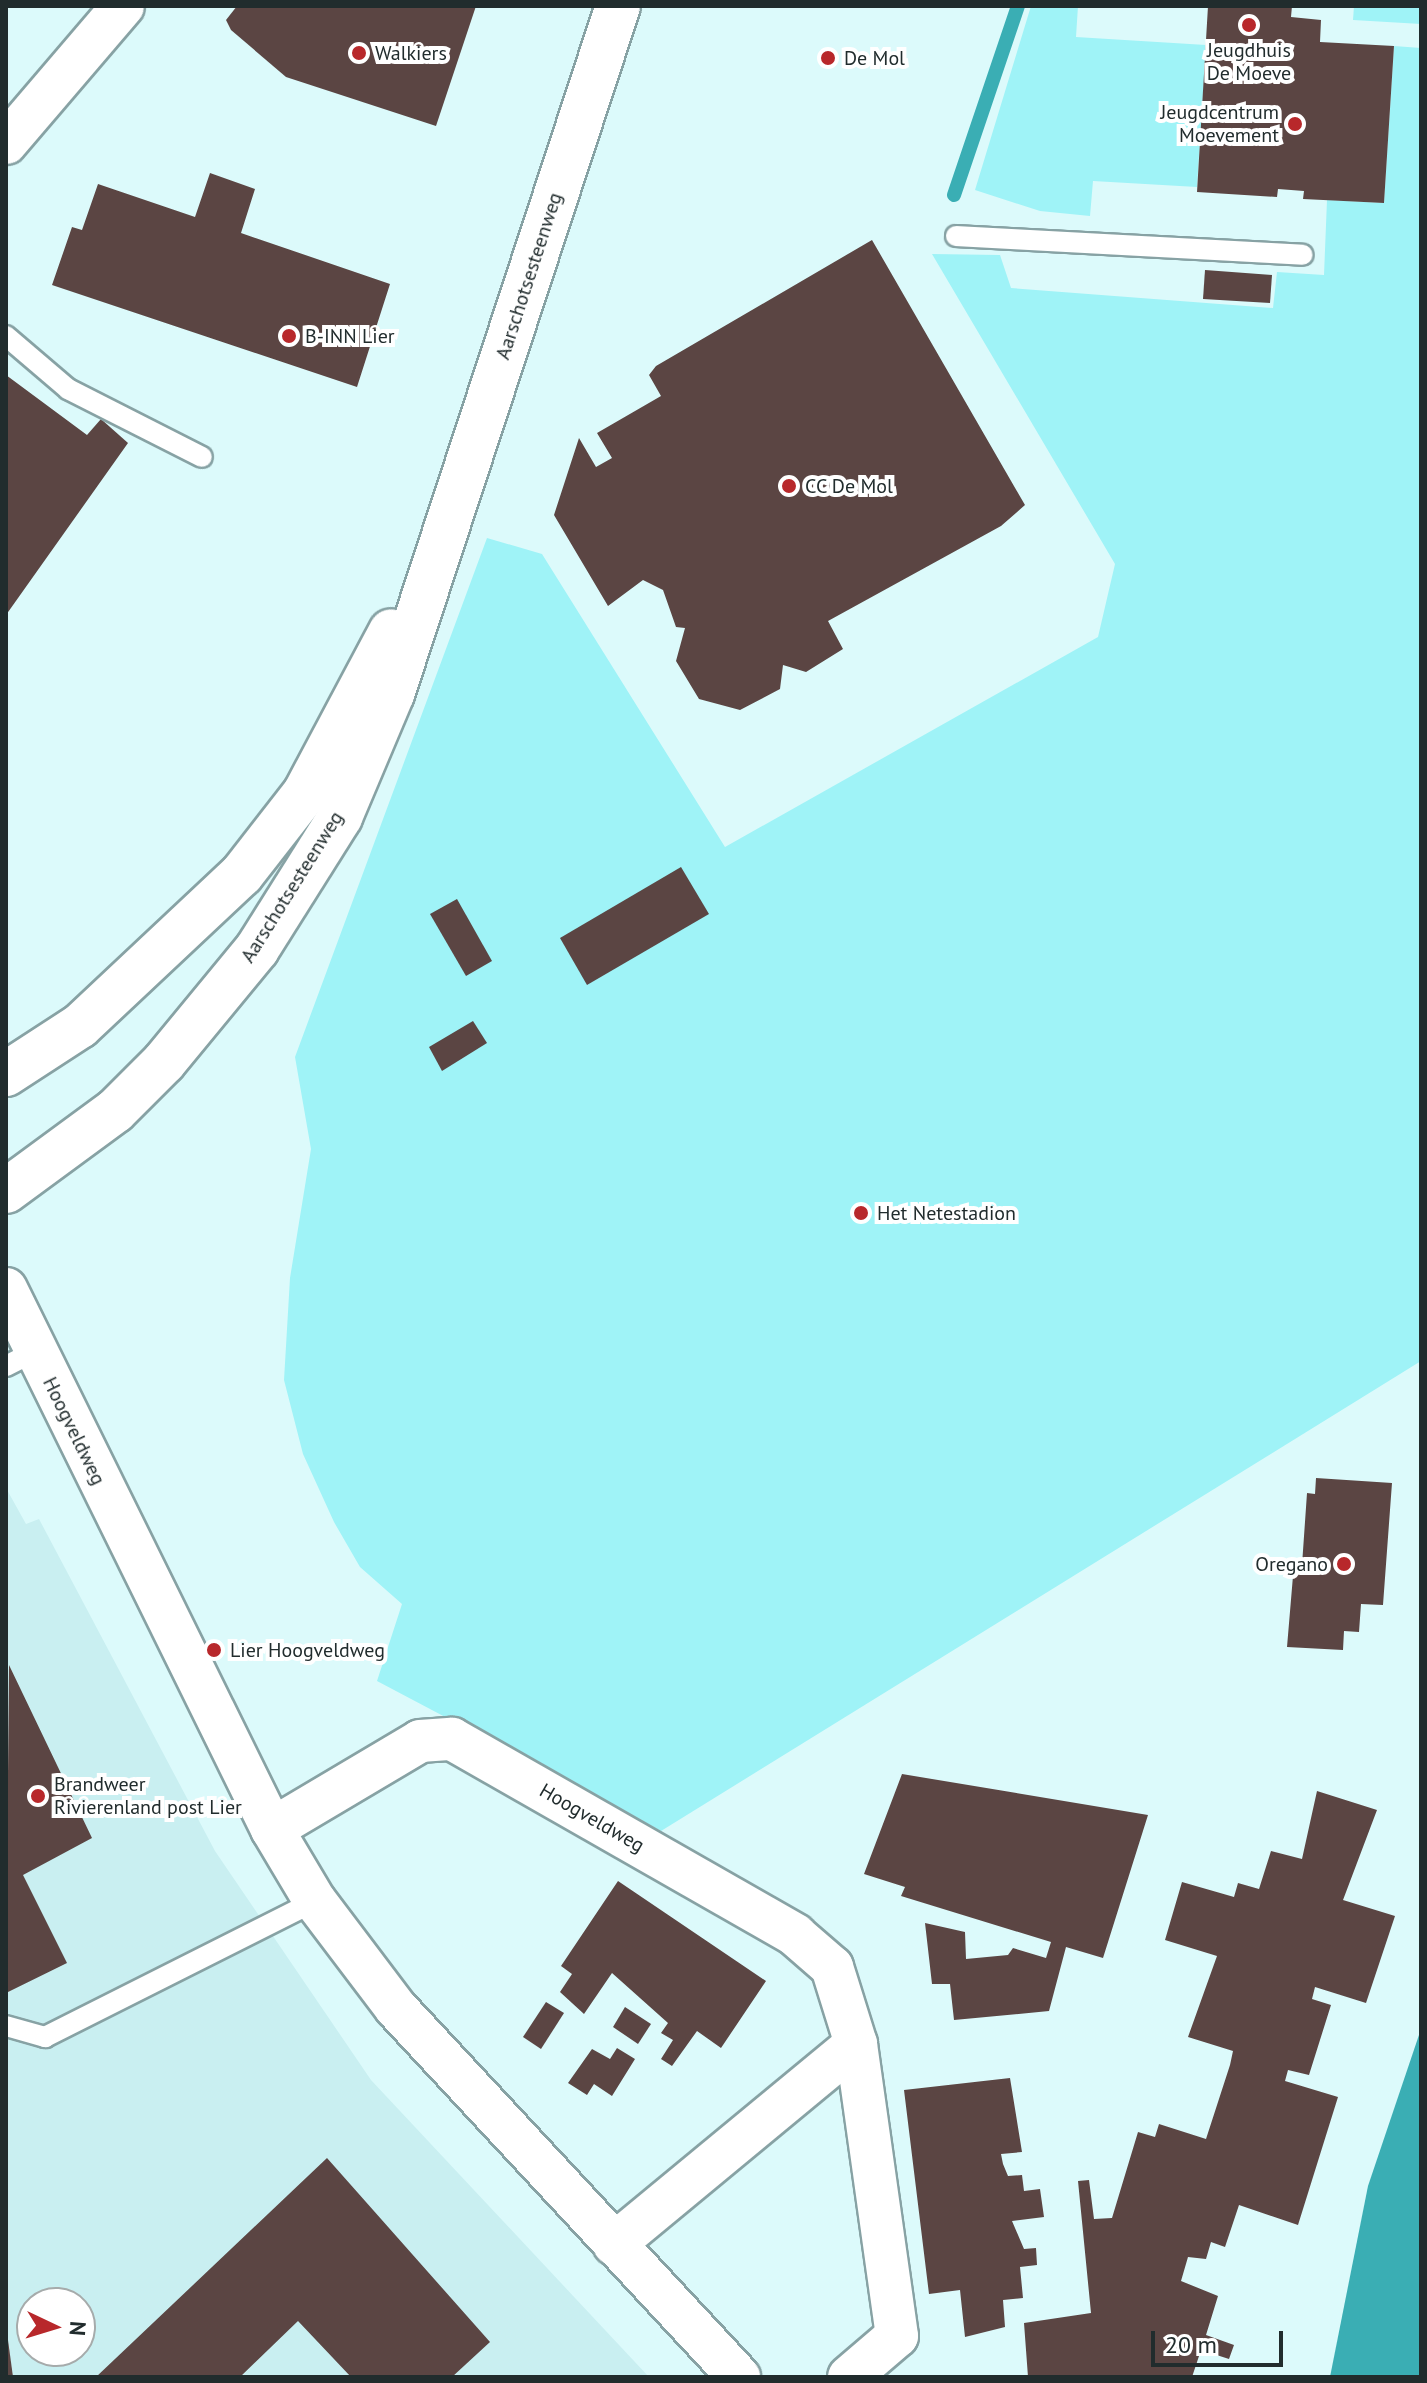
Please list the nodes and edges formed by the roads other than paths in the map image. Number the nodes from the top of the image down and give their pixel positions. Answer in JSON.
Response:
{"nodes":[{"id":1,"x":123,"y":6,"type":"edge"},
{"id":2,"x":618,"y":6,"type":"edge"},
{"id":3,"x":6,"y":143,"type":"edge"},
{"id":4,"x":956,"y":236,"type":"dead end"},
{"id":5,"x":1302,"y":255,"type":"dead end"},
{"id":6,"x":6,"y":336,"type":"edge"},
{"id":7,"x":202,"y":457,"type":"dead end"},
{"id":8,"x":436,"y":544,"type":"junction"},
{"id":9,"x":6,"y":1074,"type":"edge"},
{"id":10,"x":6,"y":1191,"type":"edge"},
{"id":11,"x":6,"y":1289,"type":"edge"},
{"id":12,"x":20,"y":1359,"type":"edge"},
{"id":13,"x":272,"y":1829,"type":"junction"},
{"id":14,"x":315,"y":1901,"type":"junction"},
{"id":15,"x":6,"y":2026,"type":"edge"},
{"id":16,"x":856,"y":2044,"type":"junction"},
{"id":17,"x":614,"y":2244,"type":"junction"},
{"id":18,"x":739,"y":2377,"type":"edge"},
{"id":19,"x":849,"y":2377,"type":"edge"}],
"edges":[{"from":1,"to":3,"type":"street"},
{"from":2,"to":8,"type":"street","name":"Aarschotsesteenweg"},
{"from":4,"to":5,"type":"lane"},
{"from":6,"to":7,"type":"lane"},
{"from":8,"to":9,"type":"street","name":"Aarschotsesteenweg"},
{"from":8,"to":10,"type":"street","name":"Aarschotsesteenweg"},
{"from":11,"to":12,"type":"street","name":"Hoogveldweg"},
{"from":12,"to":13,"type":"street","name":"Hoogveldweg"},
{"from":13,"to":14,"type":"street","name":"Hoogveldweg"},
{"from":13,"to":16,"type":"street","name":"Hoogveldweg"},
{"from":14,"to":15,"type":"lane"},
{"from":14,"to":17,"type":"street","name":"Hoogveldweg"},
{"from":16,"to":17,"type":"street"},
{"from":16,"to":19,"type":"street","name":"Hoogveldweg"},
{"from":17,"to":18,"type":"street","name":"Hoogveldweg"}]}
